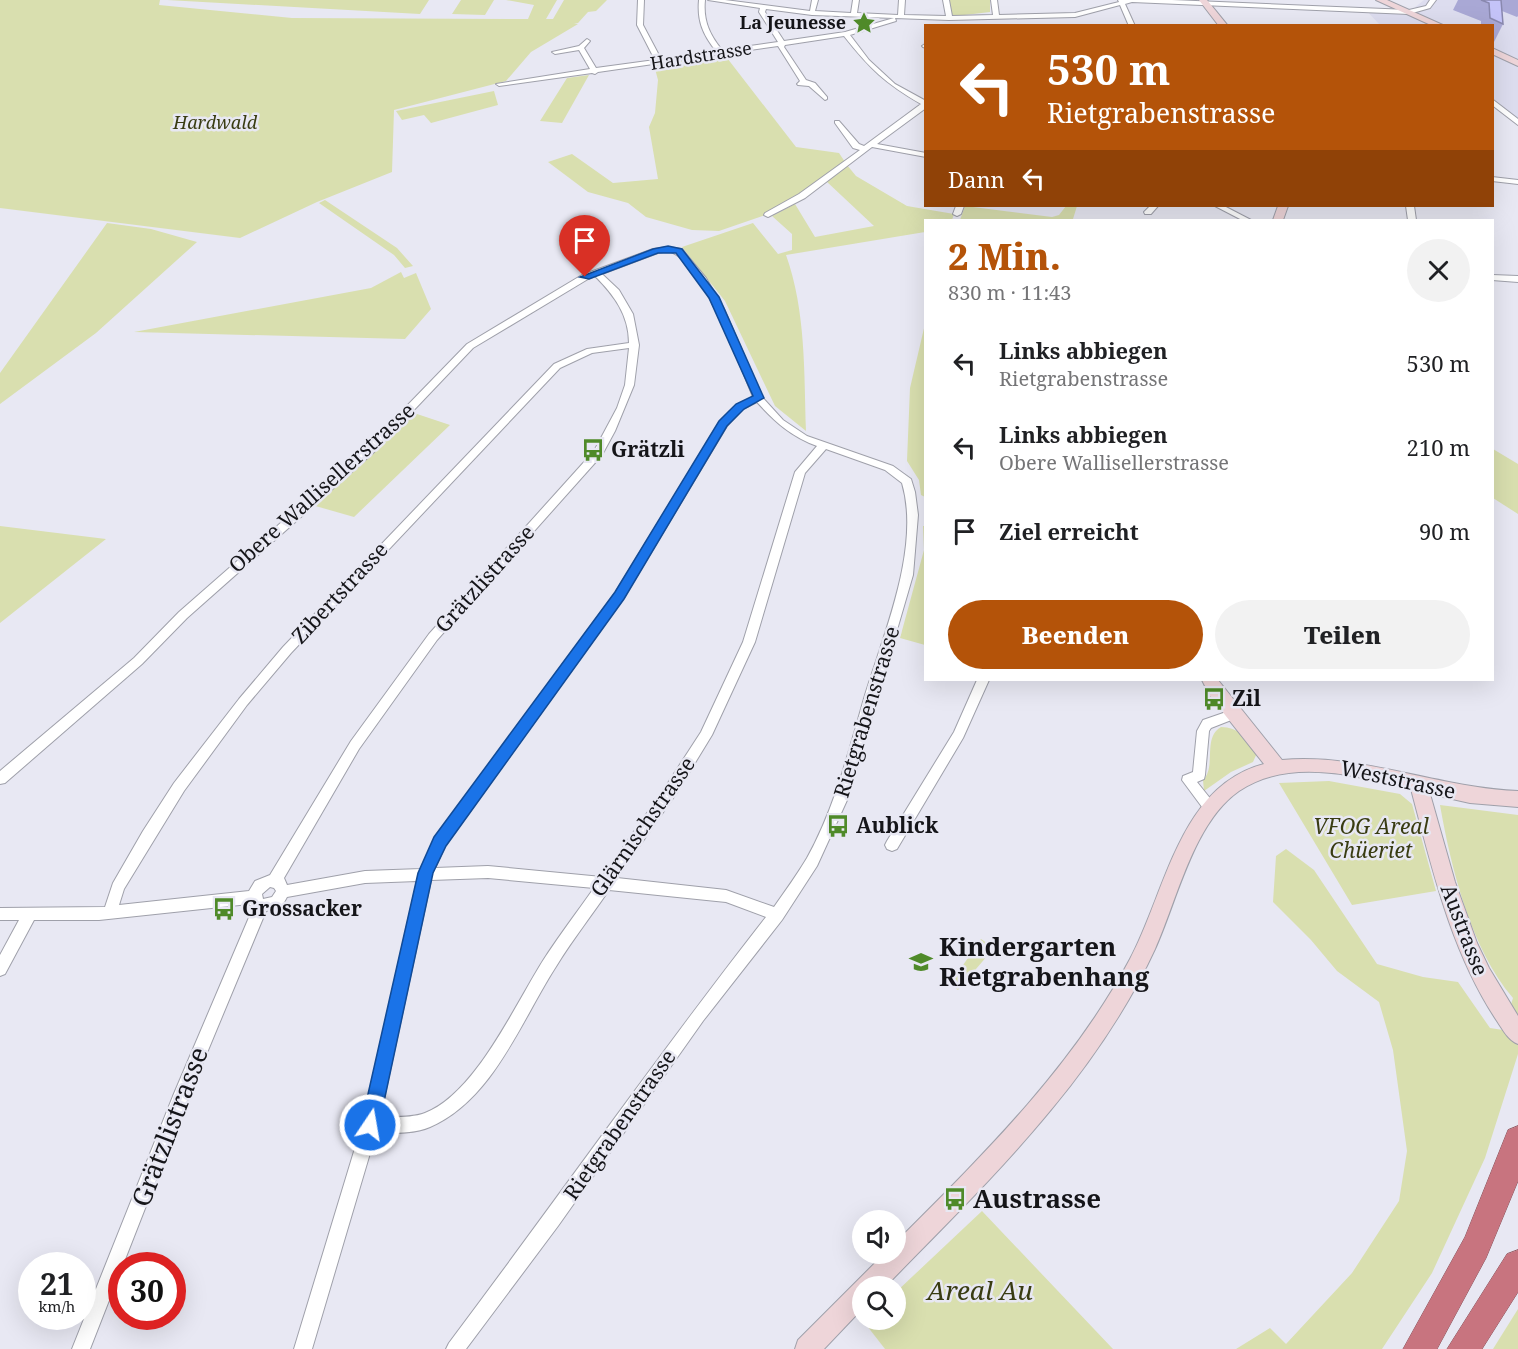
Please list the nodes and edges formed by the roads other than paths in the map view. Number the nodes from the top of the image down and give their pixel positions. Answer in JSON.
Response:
{"nodes":[{"id":1,"x":641,"y":0,"type":"edge"},
{"id":2,"x":702,"y":0,"type":"edge"},
{"id":3,"x":711,"y":0,"type":"edge"},
{"id":4,"x":815,"y":0,"type":"edge"},
{"id":5,"x":856,"y":0,"type":"edge"},
{"id":6,"x":902,"y":0,"type":"edge"},
{"id":7,"x":946,"y":0,"type":"edge"},
{"id":8,"x":994,"y":0,"type":"edge"},
{"id":9,"x":1380,"y":0,"type":"edge"},
{"id":10,"x":1433,"y":0,"type":"edge"},
{"id":11,"x":1121,"y":1,"type":"edge"},
{"id":12,"x":1204,"y":2,"type":"edge"},
{"id":13,"x":759,"y":5,"type":"edge"},
{"id":14,"x":1409,"y":12,"type":"junction"},
{"id":15,"x":812,"y":13,"type":"junction"},
{"id":16,"x":854,"y":15,"type":"junction"},
{"id":17,"x":1075,"y":15,"type":"junction"},
{"id":18,"x":901,"y":17,"type":"junction"},
{"id":19,"x":996,"y":17,"type":"junction"},
{"id":20,"x":949,"y":18,"type":"junction"},
{"id":21,"x":1009,"y":22,"type":"edge"},
{"id":22,"x":1080,"y":24,"type":"edge"},
{"id":23,"x":1131,"y":24,"type":"edge"},
{"id":24,"x":1222,"y":24,"type":"edge"},
{"id":25,"x":1436,"y":24,"type":"edge"},
{"id":26,"x":846,"y":34,"type":"junction"},
{"id":27,"x":587,"y":41,"type":"dead end"},
{"id":28,"x":782,"y":43,"type":"junction"},
{"id":29,"x":581,"y":48,"type":"junction"},
{"id":30,"x":1494,"y":51,"type":"edge"},
{"id":31,"x":555,"y":52,"type":"dead end"},
{"id":32,"x":721,"y":53,"type":"junction"},
{"id":33,"x":1516,"y":61,"type":"edge"},
{"id":34,"x":660,"y":62,"type":"junction"},
{"id":35,"x":595,"y":72,"type":"junction"},
{"id":36,"x":499,"y":84,"type":"dead end"},
{"id":37,"x":825,"y":98,"type":"dead end"},
{"id":38,"x":1494,"y":102,"type":"edge"},
{"id":39,"x":924,"y":103,"type":"edge"},
{"id":40,"x":924,"y":105,"type":"edge"},
{"id":41,"x":837,"y":122,"type":"dead end"},
{"id":42,"x":1518,"y":123,"type":"edge"},
{"id":43,"x":868,"y":147,"type":"junction"},
{"id":44,"x":924,"y":155,"type":"edge"},
{"id":45,"x":1494,"y":179,"type":"edge"},
{"id":46,"x":1514,"y":182,"type":"edge"},
{"id":47,"x":1518,"y":190,"type":"edge"},
{"id":48,"x":960,"y":207,"type":"edge"},
{"id":49,"x":1221,"y":207,"type":"edge"},
{"id":50,"x":957,"y":214,"type":"dead end"},
{"id":51,"x":768,"y":215,"type":"dead end"},
{"id":52,"x":1245,"y":219,"type":"edge"},
{"id":53,"x":675,"y":250,"type":"joint"},
{"id":54,"x":597,"y":273,"type":"junction"},
{"id":55,"x":1494,"y":277,"type":"edge"},
{"id":56,"x":1518,"y":279,"type":"edge"},
{"id":57,"x":635,"y":345,"type":"junction"},
{"id":58,"x":759,"y":398,"type":"junction"},
{"id":59,"x":823,"y":446,"type":"junction"},
{"id":60,"x":983,"y":681,"type":"edge"},
{"id":61,"x":1211,"y":681,"type":"edge"},
{"id":62,"x":1235,"y":714,"type":"junction"},
{"id":63,"x":1277,"y":767,"type":"junction"},
{"id":64,"x":0,"y":779,"type":"edge"},
{"id":65,"x":1418,"y":784,"type":"junction"},
{"id":66,"x":1518,"y":799,"type":"edge"},
{"id":67,"x":1210,"y":807,"type":"junction"},
{"id":68,"x":892,"y":845,"type":"dead end"},
{"id":69,"x":426,"y":873,"type":"junction"},
{"id":70,"x":605,"y":884,"type":"junction"},
{"id":71,"x":279,"y":887,"type":"junction"},
{"id":72,"x":257,"y":902,"type":"junction"},
{"id":73,"x":110,"y":913,"type":"junction"},
{"id":74,"x":0,"y":914,"type":"edge"},
{"id":75,"x":31,"y":914,"type":"junction"},
{"id":76,"x":777,"y":915,"type":"junction"},
{"id":77,"x":0,"y":969,"type":"edge"},
{"id":78,"x":1518,"y":1034,"type":"edge"},
{"id":79,"x":370,"y":1125,"type":"junction"},
{"id":80,"x":1518,"y":1140,"type":"edge"},
{"id":81,"x":1518,"y":1265,"type":"edge"},
{"id":82,"x":879,"y":1276,"type":"edge"},
{"id":83,"x":852,"y":1302,"type":"edge"},
{"id":84,"x":81,"y":1349,"type":"edge"},
{"id":85,"x":303,"y":1349,"type":"edge"},
{"id":86,"x":455,"y":1349,"type":"edge"},
{"id":87,"x":807,"y":1349,"type":"edge"},
{"id":88,"x":1419,"y":1349,"type":"edge"},
{"id":89,"x":1463,"y":1349,"type":"edge"}],
"edges":[{"from":1,"to":34,"type":"street"},
{"from":2,"to":32,"type":"street"},
{"from":3,"to":13,"type":"street"},
{"from":4,"to":15,"type":"street"},
{"from":5,"to":16,"type":"street"},
{"from":6,"to":18,"type":"street"},
{"from":7,"to":20,"type":"street"},
{"from":8,"to":19,"type":"street"},
{"from":9,"to":14,"type":"main road"},
{"from":10,"to":14,"type":"street"},
{"from":11,"to":12,"type":"street"},
{"from":11,"to":17,"type":"street"},
{"from":11,"to":23,"type":"street"},
{"from":12,"to":14,"type":"street"},
{"from":12,"to":24,"type":"main road"},
{"from":13,"to":15,"type":"street"},
{"from":13,"to":28,"type":"street"},
{"from":14,"to":25,"type":"main road"},
{"from":15,"to":16,"type":"street"},
{"from":16,"to":18,"type":"street"},
{"from":17,"to":21,"type":"street"},
{"from":17,"to":22,"type":"street"},
{"from":18,"to":20,"type":"street"},
{"from":18,"to":26,"type":"street","name":"Hardstrasse"},
{"from":19,"to":20,"type":"street"},
{"from":19,"to":21,"type":"street"},
{"from":26,"to":28,"type":"street","name":"Hardstrasse"},
{"from":26,"to":39,"type":"street"},
{"from":27,"to":29,"type":"street"},
{"from":28,"to":32,"type":"street","name":"Hardstrasse"},
{"from":28,"to":37,"type":"street"},
{"from":29,"to":31,"type":"street"},
{"from":29,"to":35,"type":"street"},
{"from":30,"to":33,"type":"main road"},
{"from":32,"to":34,"type":"street","name":"Hardstrasse"},
{"from":34,"to":35,"type":"street","name":"Hardstrasse"},
{"from":35,"to":36,"type":"street","name":"Hardstrasse"},
{"from":38,"to":42,"type":"street"},
{"from":40,"to":43,"type":"street"},
{"from":41,"to":43,"type":"street"},
{"from":43,"to":44,"type":"street"},
{"from":43,"to":51,"type":"street"},
{"from":45,"to":46,"type":"street"},
{"from":46,"to":47,"type":"street"},
{"from":48,"to":50,"type":"street"},
{"from":49,"to":52,"type":"street"},
{"from":53,"to":54,"type":"street","name":"Obere Wallisellerstrasse"},
{"from":53,"to":58,"type":"street","name":"Rietgrabenstrasse"},
{"from":54,"to":57,"type":"street","name":"Grätzlistrasse"},
{"from":54,"to":64,"type":"street","name":"Obere Wallisellerstrasse"},
{"from":55,"to":56,"type":"street"},
{"from":57,"to":71,"type":"street","name":"Grätzlistrasse"},
{"from":57,"to":73,"type":"street","name":"Zibertstrasse"},
{"from":58,"to":59,"type":"street","name":"Rietgrabenstrasse"},
{"from":58,"to":69,"type":"street"},
{"from":59,"to":70,"type":"street","name":"Glärnischstrasse"},
{"from":59,"to":76,"type":"street","name":"Rietgrabenstrasse"},
{"from":60,"to":68,"type":"street"},
{"from":61,"to":62,"type":"main road"},
{"from":62,"to":63,"type":"main road"},
{"from":62,"to":67,"type":"street"},
{"from":63,"to":65,"type":"main road","name":"Weststrasse"},
{"from":63,"to":67,"type":"main road","name":"Weststrasse"},
{"from":65,"to":66,"type":"main road","name":"Weststrasse"},
{"from":65,"to":78,"type":"main road","name":"Austrasse"},
{"from":67,"to":82,"type":"main road","name":"Weststrasse"},
{"from":69,"to":70,"type":"street"},
{"from":69,"to":71,"type":"street"},
{"from":69,"to":79,"type":"street"},
{"from":70,"to":76,"type":"street"},
{"from":70,"to":79,"type":"street","name":"Glärnischstrasse"},
{"from":71,"to":72,"type":"street"},
{"from":71,"to":72,"type":"street"},
{"from":72,"to":73,"type":"street"},
{"from":72,"to":84,"type":"street","name":"Grätzlistrasse"},
{"from":73,"to":75,"type":"street"},
{"from":74,"to":75,"type":"street"},
{"from":75,"to":77,"type":"street"},
{"from":76,"to":86,"type":"street","name":"Rietgrabenstrasse"},
{"from":79,"to":85,"type":"street"},
{"from":80,"to":88,"type":"highway"},
{"from":81,"to":89,"type":"highway"},
{"from":83,"to":87,"type":"main road"}]}
